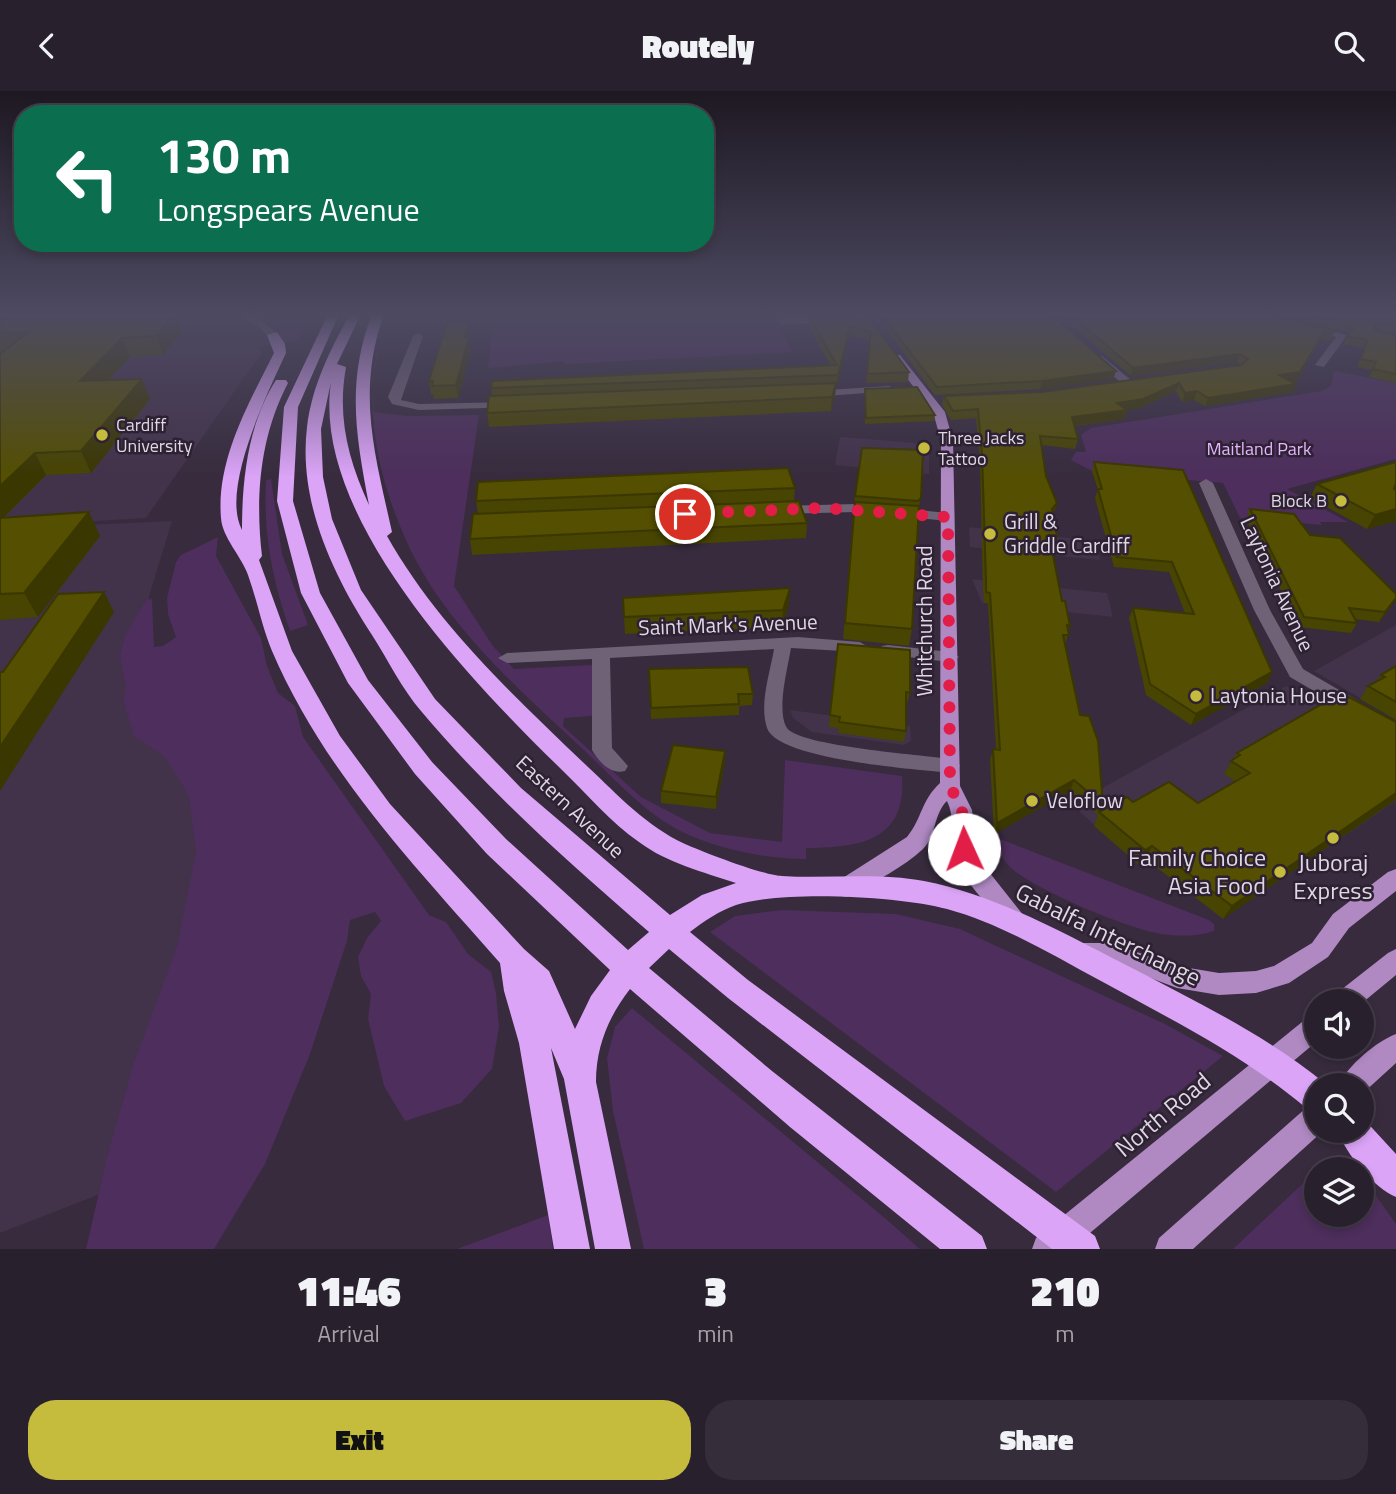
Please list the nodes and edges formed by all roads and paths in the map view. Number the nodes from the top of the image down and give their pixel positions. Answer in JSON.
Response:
{"nodes":[{"id":1,"x":273,"y":368,"type":"edge"},
{"id":2,"x":293,"y":368,"type":"edge"},
{"id":3,"x":304,"y":368,"type":"edge"},
{"id":4,"x":329,"y":368,"type":"edge"},
{"id":5,"x":342,"y":368,"type":"edge"},
{"id":6,"x":361,"y":368,"type":"edge"},
{"id":7,"x":408,"y":368,"type":"edge"},
{"id":8,"x":905,"y":368,"type":"edge"},
{"id":9,"x":1106,"y":368,"type":"edge"},
{"id":10,"x":1141,"y":381,"type":"edge"},
{"id":11,"x":920,"y":387,"type":"junction"},
{"id":12,"x":792,"y":394,"type":"edge"},
{"id":13,"x":529,"y":405,"type":"edge"},
{"id":14,"x":1206,"y":483,"type":"dead end"},
{"id":15,"x":767,"y":510,"type":"edge"},
{"id":16,"x":948,"y":517,"type":"junction"},
{"id":17,"x":386,"y":548,"type":"junction"},
{"id":18,"x":256,"y":572,"type":"junction"},
{"id":19,"x":783,"y":643,"type":"junction"},
{"id":20,"x":601,"y":653,"type":"junction"},
{"id":21,"x":950,"y":657,"type":"junction"},
{"id":22,"x":507,"y":658,"type":"dead end"},
{"id":23,"x":1396,"y":732,"type":"edge"},
{"id":24,"x":618,"y":766,"type":"dead end"},
{"id":25,"x":950,"y":776,"type":"junction"},
{"id":26,"x":1396,"y":878,"type":"edge"},
{"id":27,"x":774,"y":886,"type":"junction"},
{"id":28,"x":846,"y":888,"type":"junction"},
{"id":29,"x":1023,"y":929,"type":"junction"},
{"id":30,"x":1075,"y":953,"type":"junction"},
{"id":31,"x":513,"y":958,"type":"junction"},
{"id":32,"x":1396,"y":960,"type":"edge"},
{"id":33,"x":1361,"y":989,"type":"edge"},
{"id":34,"x":1304,"y":1035,"type":"edge"},
{"id":35,"x":1396,"y":1046,"type":"edge"},
{"id":36,"x":1366,"y":1073,"type":"edge"},
{"id":37,"x":579,"y":1079,"type":"junction"},
{"id":38,"x":1304,"y":1087,"type":"edge"},
{"id":39,"x":1304,"y":1129,"type":"edge"},
{"id":40,"x":1364,"y":1143,"type":"edge"},
{"id":41,"x":1396,"y":1180,"type":"edge"},
{"id":42,"x":572,"y":1249,"type":"edge"},
{"id":43,"x":613,"y":1249,"type":"edge"},
{"id":44,"x":969,"y":1249,"type":"edge"},
{"id":45,"x":1047,"y":1249,"type":"edge"},
{"id":46,"x":1082,"y":1249,"type":"edge"},
{"id":47,"x":1170,"y":1249,"type":"edge"}],
"edges":[{"from":1,"to":18,"type":"highway"},
{"from":2,"to":18,"type":"highway"},
{"from":3,"to":44,"type":"highway"},
{"from":4,"to":46,"type":"highway","name":"Eastern Avenue"},
{"from":5,"to":17,"type":"highway"},
{"from":6,"to":17,"type":"highway"},
{"from":7,"to":13,"type":"street"},
{"from":8,"to":11,"type":"main road","name":"Whitchurch Road"},
{"from":9,"to":10,"type":"street"},
{"from":11,"to":12,"type":"street"},
{"from":11,"to":16,"type":"main road","name":"Whitchurch Road"},
{"from":14,"to":23,"type":"street","name":"Laytonia Avenue"},
{"from":15,"to":16,"type":"street"},
{"from":16,"to":21,"type":"main road","name":"Whitchurch Road"},
{"from":17,"to":27,"type":"highway"},
{"from":18,"to":31,"type":"highway"},
{"from":19,"to":20,"type":"street","name":"Saint Mark's Avenue"},
{"from":19,"to":21,"type":"street","name":"Saint Mark's Avenue"},
{"from":19,"to":25,"type":"street"},
{"from":20,"to":22,"type":"street","name":"Saint Mark's Avenue"},
{"from":20,"to":24,"type":"street"},
{"from":21,"to":25,"type":"main road","name":"Whitchurch Road"},
{"from":25,"to":28,"type":"main road"},
{"from":25,"to":29,"type":"main road","name":"Whitchurch Road"},
{"from":26,"to":30,"type":"main road"},
{"from":27,"to":28,"type":"highway","name":"Gabalfa Interchange"},
{"from":27,"to":37,"type":"highway","name":"Gabalfa Interchange"},
{"from":28,"to":29,"type":"highway","name":"Gabalfa Interchange"},
{"from":29,"to":30,"type":"highway","name":"Gabalfa Interchange"},
{"from":30,"to":38,"type":"highway","name":"Gabalfa Interchange"},
{"from":31,"to":37,"type":"highway"},
{"from":31,"to":42,"type":"highway"},
{"from":32,"to":33,"type":"main road"},
{"from":34,"to":45,"type":"main road","name":"North Road"},
{"from":35,"to":36,"type":"main road"},
{"from":37,"to":43,"type":"highway","name":"Gabalfa Interchange"},
{"from":39,"to":47,"type":"main road"},
{"from":40,"to":41,"type":"highway"}]}
